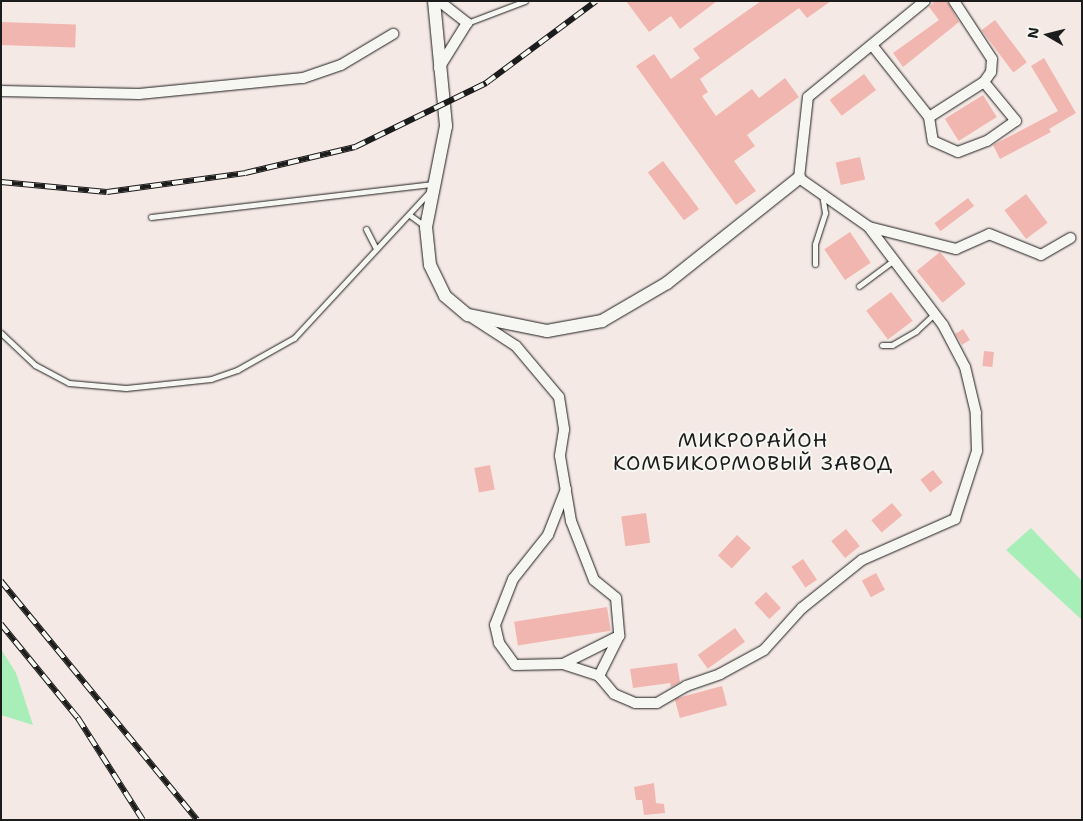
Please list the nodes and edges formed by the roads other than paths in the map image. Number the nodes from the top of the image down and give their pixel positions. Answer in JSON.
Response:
{"nodes":[{"id":1,"x":434,"y":1,"type":"edge"},
{"id":2,"x":439,"y":1,"type":"edge"},
{"id":3,"x":525,"y":1,"type":"edge"},
{"id":4,"x":925,"y":1,"type":"edge"},
{"id":5,"x":954,"y":1,"type":"edge"},
{"id":6,"x":467,"y":23,"type":"junction"},
{"id":7,"x":393,"y":34,"type":"dead end"},
{"id":8,"x":872,"y":45,"type":"junction"},
{"id":9,"x":439,"y":68,"type":"junction"},
{"id":10,"x":984,"y":82,"type":"junction"},
{"id":11,"x":1,"y":91,"type":"edge"},
{"id":12,"x":929,"y":117,"type":"junction"},
{"id":13,"x":799,"y":178,"type":"junction"},
{"id":14,"x":436,"y":183,"type":"junction"},
{"id":15,"x":822,"y":192,"type":"junction"},
{"id":16,"x":411,"y":216,"type":"junction"},
{"id":17,"x":152,"y":217,"type":"dead end"},
{"id":18,"x":426,"y":227,"type":"junction"},
{"id":19,"x":868,"y":228,"type":"junction"},
{"id":20,"x":366,"y":229,"type":"dead end"},
{"id":21,"x":1071,"y":238,"type":"dead end"},
{"id":22,"x":376,"y":249,"type":"junction"},
{"id":23,"x":894,"y":260,"type":"junction"},
{"id":24,"x":815,"y":264,"type":"dead end"},
{"id":25,"x":859,"y":286,"type":"dead end"},
{"id":26,"x":934,"y":314,"type":"junction"},
{"id":27,"x":468,"y":315,"type":"junction"},
{"id":28,"x":1,"y":333,"type":"edge"},
{"id":29,"x":882,"y":345,"type":"dead end"},
{"id":30,"x":567,"y":486,"type":"junction"},
{"id":31,"x":619,"y":636,"type":"junction"},
{"id":32,"x":564,"y":664,"type":"junction"},
{"id":33,"x":598,"y":676,"type":"junction"}],
"edges":[{"from":1,"to":9,"type":"street"},
{"from":2,"to":6,"type":"street"},
{"from":3,"to":6,"type":"lane"},
{"from":4,"to":8,"type":"street"},
{"from":5,"to":10,"type":"street"},
{"from":6,"to":9,"type":"street"},
{"from":7,"to":11,"type":"street"},
{"from":8,"to":12,"type":"street"},
{"from":8,"to":13,"type":"street"},
{"from":9,"to":14,"type":"street"},
{"from":10,"to":12,"type":"street"},
{"from":10,"to":12,"type":"street"},
{"from":13,"to":15,"type":"street"},
{"from":13,"to":27,"type":"street"},
{"from":14,"to":16,"type":"lane"},
{"from":14,"to":17,"type":"lane"},
{"from":14,"to":18,"type":"street"},
{"from":15,"to":19,"type":"street"},
{"from":15,"to":24,"type":"lane"},
{"from":16,"to":18,"type":"lane"},
{"from":16,"to":22,"type":"lane"},
{"from":18,"to":27,"type":"street"},
{"from":19,"to":21,"type":"street"},
{"from":19,"to":23,"type":"street"},
{"from":20,"to":22,"type":"lane"},
{"from":22,"to":28,"type":"lane"},
{"from":23,"to":25,"type":"lane"},
{"from":23,"to":26,"type":"street"},
{"from":26,"to":29,"type":"lane"},
{"from":26,"to":33,"type":"street"},
{"from":27,"to":30,"type":"street"},
{"from":30,"to":31,"type":"street"},
{"from":30,"to":32,"type":"street"},
{"from":31,"to":32,"type":"street"},
{"from":31,"to":33,"type":"street"},
{"from":32,"to":33,"type":"street"}]}
